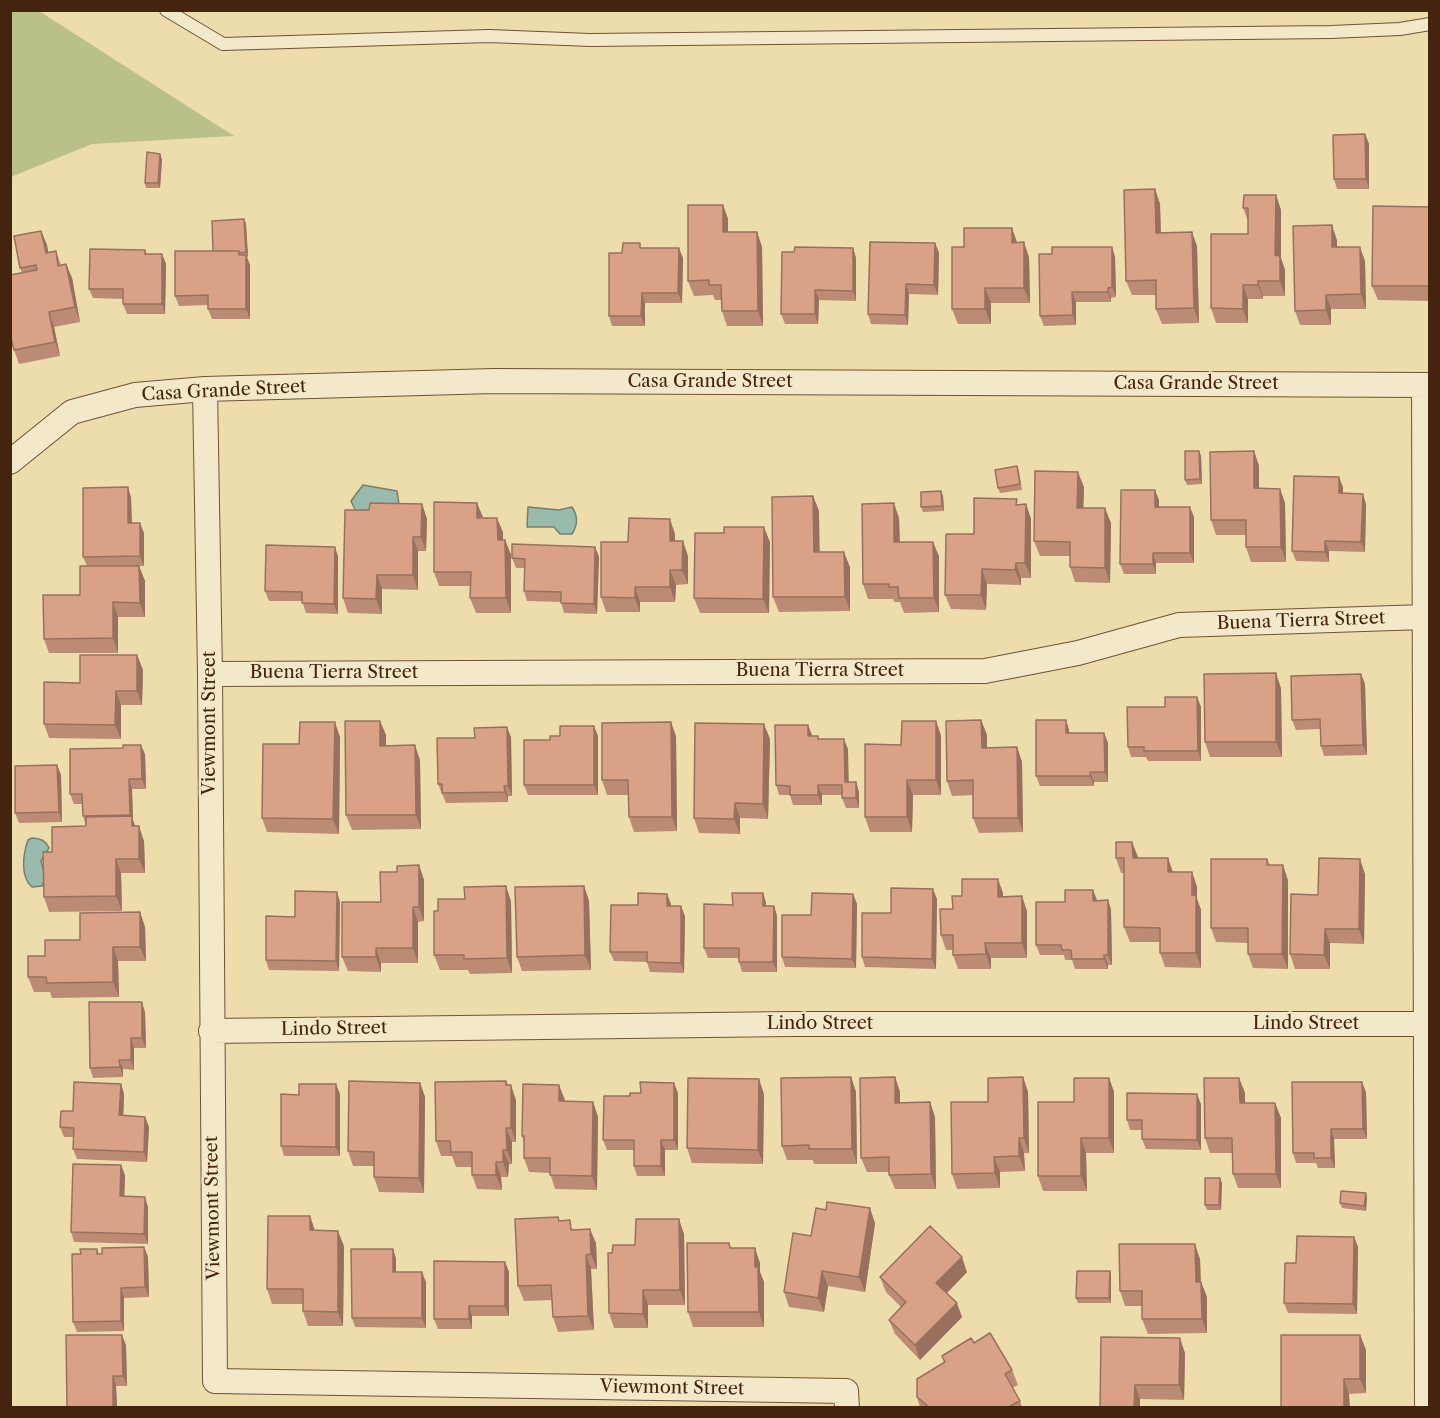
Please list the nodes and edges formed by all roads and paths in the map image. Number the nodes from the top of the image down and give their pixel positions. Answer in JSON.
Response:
{"nodes":[{"id":1,"x":166,"y":10,"type":"edge"},
{"id":2,"x":1430,"y":24,"type":"edge"},
{"id":3,"x":1427,"y":385,"type":"edge"},
{"id":4,"x":205,"y":388,"type":"junction"},
{"id":5,"x":10,"y":462,"type":"edge"},
{"id":6,"x":1425,"y":617,"type":"junction"},
{"id":7,"x":210,"y":674,"type":"junction"},
{"id":8,"x":1428,"y":1024,"type":"edge"},
{"id":9,"x":211,"y":1031,"type":"junction"},
{"id":10,"x":1428,"y":1313,"type":"edge"},
{"id":11,"x":847,"y":1407,"type":"edge"},
{"id":12,"x":1427,"y":1407,"type":"edge"}],
"edges":[{"from":1,"to":2,"type":"lane"},
{"from":3,"to":4,"type":"street","name":"Casa Grande Street"},
{"from":3,"to":6,"type":"street"},
{"from":4,"to":5,"type":"street","name":"Casa Grande Street"},
{"from":4,"to":7,"type":"street","name":"Viewmont Street"},
{"from":6,"to":7,"type":"street","name":"Buena Tierra Street"},
{"from":6,"to":8,"type":"street"},
{"from":7,"to":9,"type":"street","name":"Viewmont Street"},
{"from":8,"to":9,"type":"street","name":"Lindo Street"},
{"from":8,"to":10,"type":"street"},
{"from":9,"to":11,"type":"street","name":"Viewmont Street"},
{"from":10,"to":12,"type":"street"}]}
